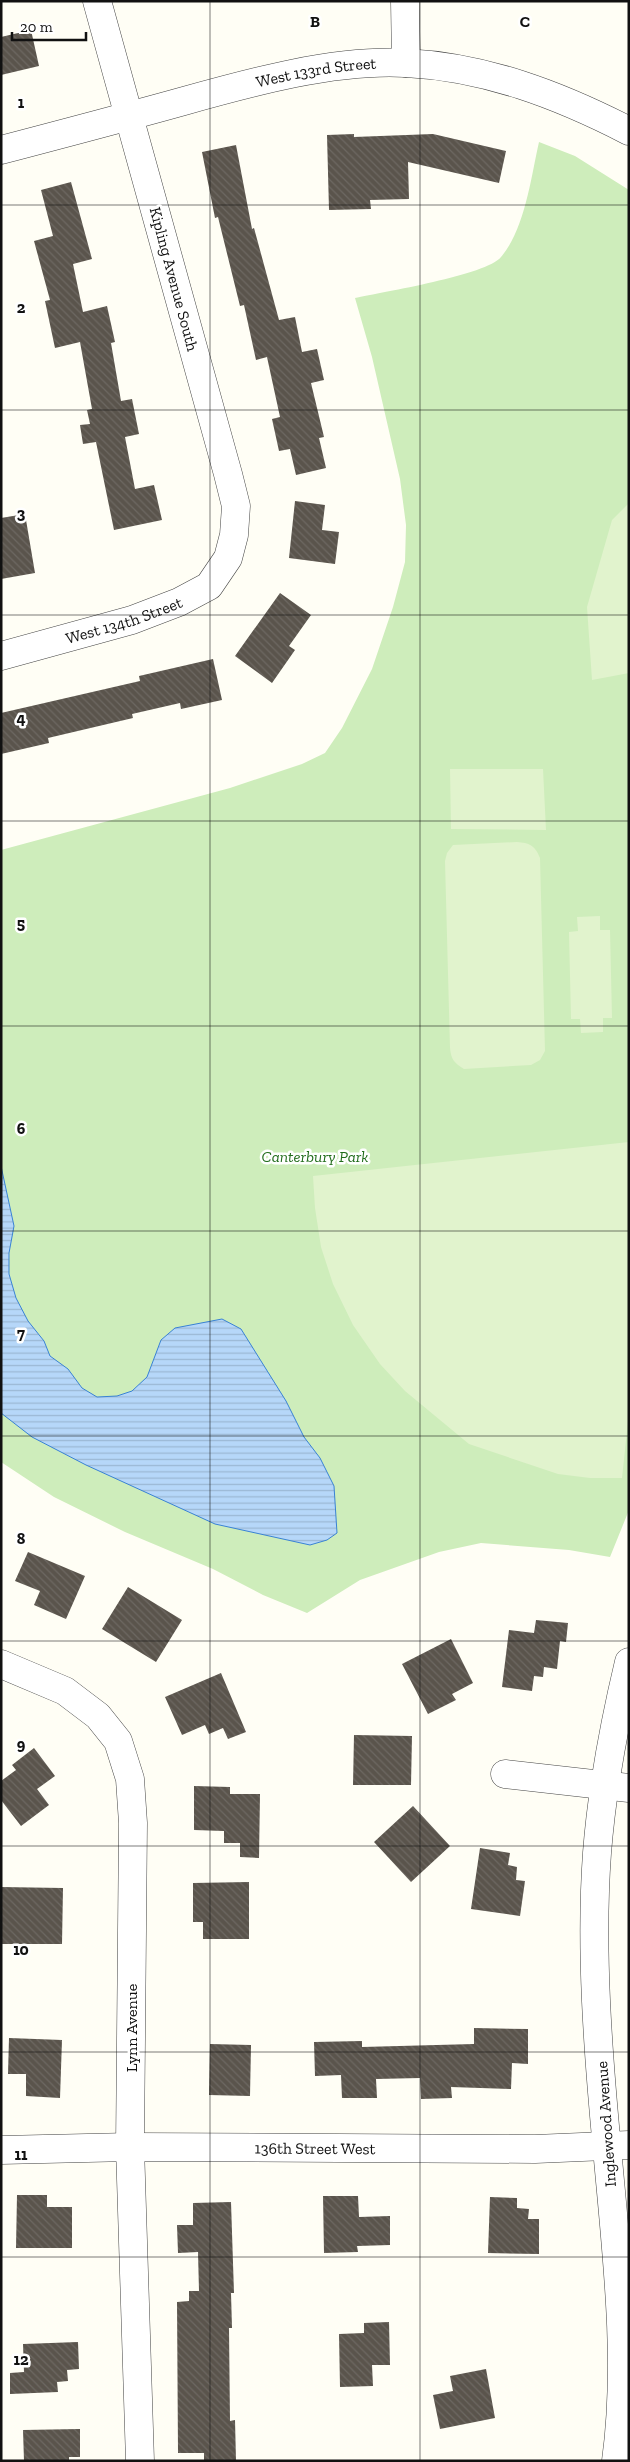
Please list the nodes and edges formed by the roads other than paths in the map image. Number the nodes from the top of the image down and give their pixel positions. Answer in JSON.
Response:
{"nodes":[{"id":1,"x":97,"y":1,"type":"edge"},
{"id":2,"x":405,"y":1,"type":"edge"},
{"id":3,"x":406,"y":63,"type":"junction"},
{"id":4,"x":130,"y":116,"type":"junction"},
{"id":5,"x":629,"y":131,"type":"edge"},
{"id":6,"x":1,"y":150,"type":"edge"},
{"id":7,"x":228,"y":558,"type":"joint"},
{"id":8,"x":1,"y":656,"type":"edge"},
{"id":9,"x":629,"y":1662,"type":"edge"},
{"id":10,"x":1,"y":1664,"type":"edge"},
{"id":11,"x":505,"y":1774,"type":"dead end"},
{"id":12,"x":617,"y":1787,"type":"edge"},
{"id":13,"x":618,"y":2146,"type":"edge"},
{"id":14,"x":130,"y":2147,"type":"junction"},
{"id":15,"x":1,"y":2150,"type":"edge"},
{"id":16,"x":140,"y":2461,"type":"edge"},
{"id":17,"x":616,"y":2461,"type":"edge"}],
"edges":[{"from":1,"to":4,"type":"street","name":"Kipling Avenue South"},
{"from":2,"to":3,"type":"street"},
{"from":3,"to":4,"type":"street","name":"West 133rd Street"},
{"from":3,"to":5,"type":"street","name":"West 133rd Street"},
{"from":4,"to":6,"type":"street","name":"West 133rd Street"},
{"from":4,"to":7,"type":"street","name":"Kipling Avenue South"},
{"from":7,"to":8,"type":"street","name":"West 134th Street"},
{"from":9,"to":12,"type":"street","name":"Inglewood Avenue"},
{"from":10,"to":14,"type":"street","name":"Lynn Avenue"},
{"from":11,"to":12,"type":"street"},
{"from":12,"to":13,"type":"street","name":"Inglewood Avenue"},
{"from":13,"to":14,"type":"street","name":"136th Street West"},
{"from":13,"to":17,"type":"street","name":"Inglewood Avenue"},
{"from":14,"to":15,"type":"street","name":"136th Street West"},
{"from":14,"to":16,"type":"street","name":"Lynn Avenue"}]}
